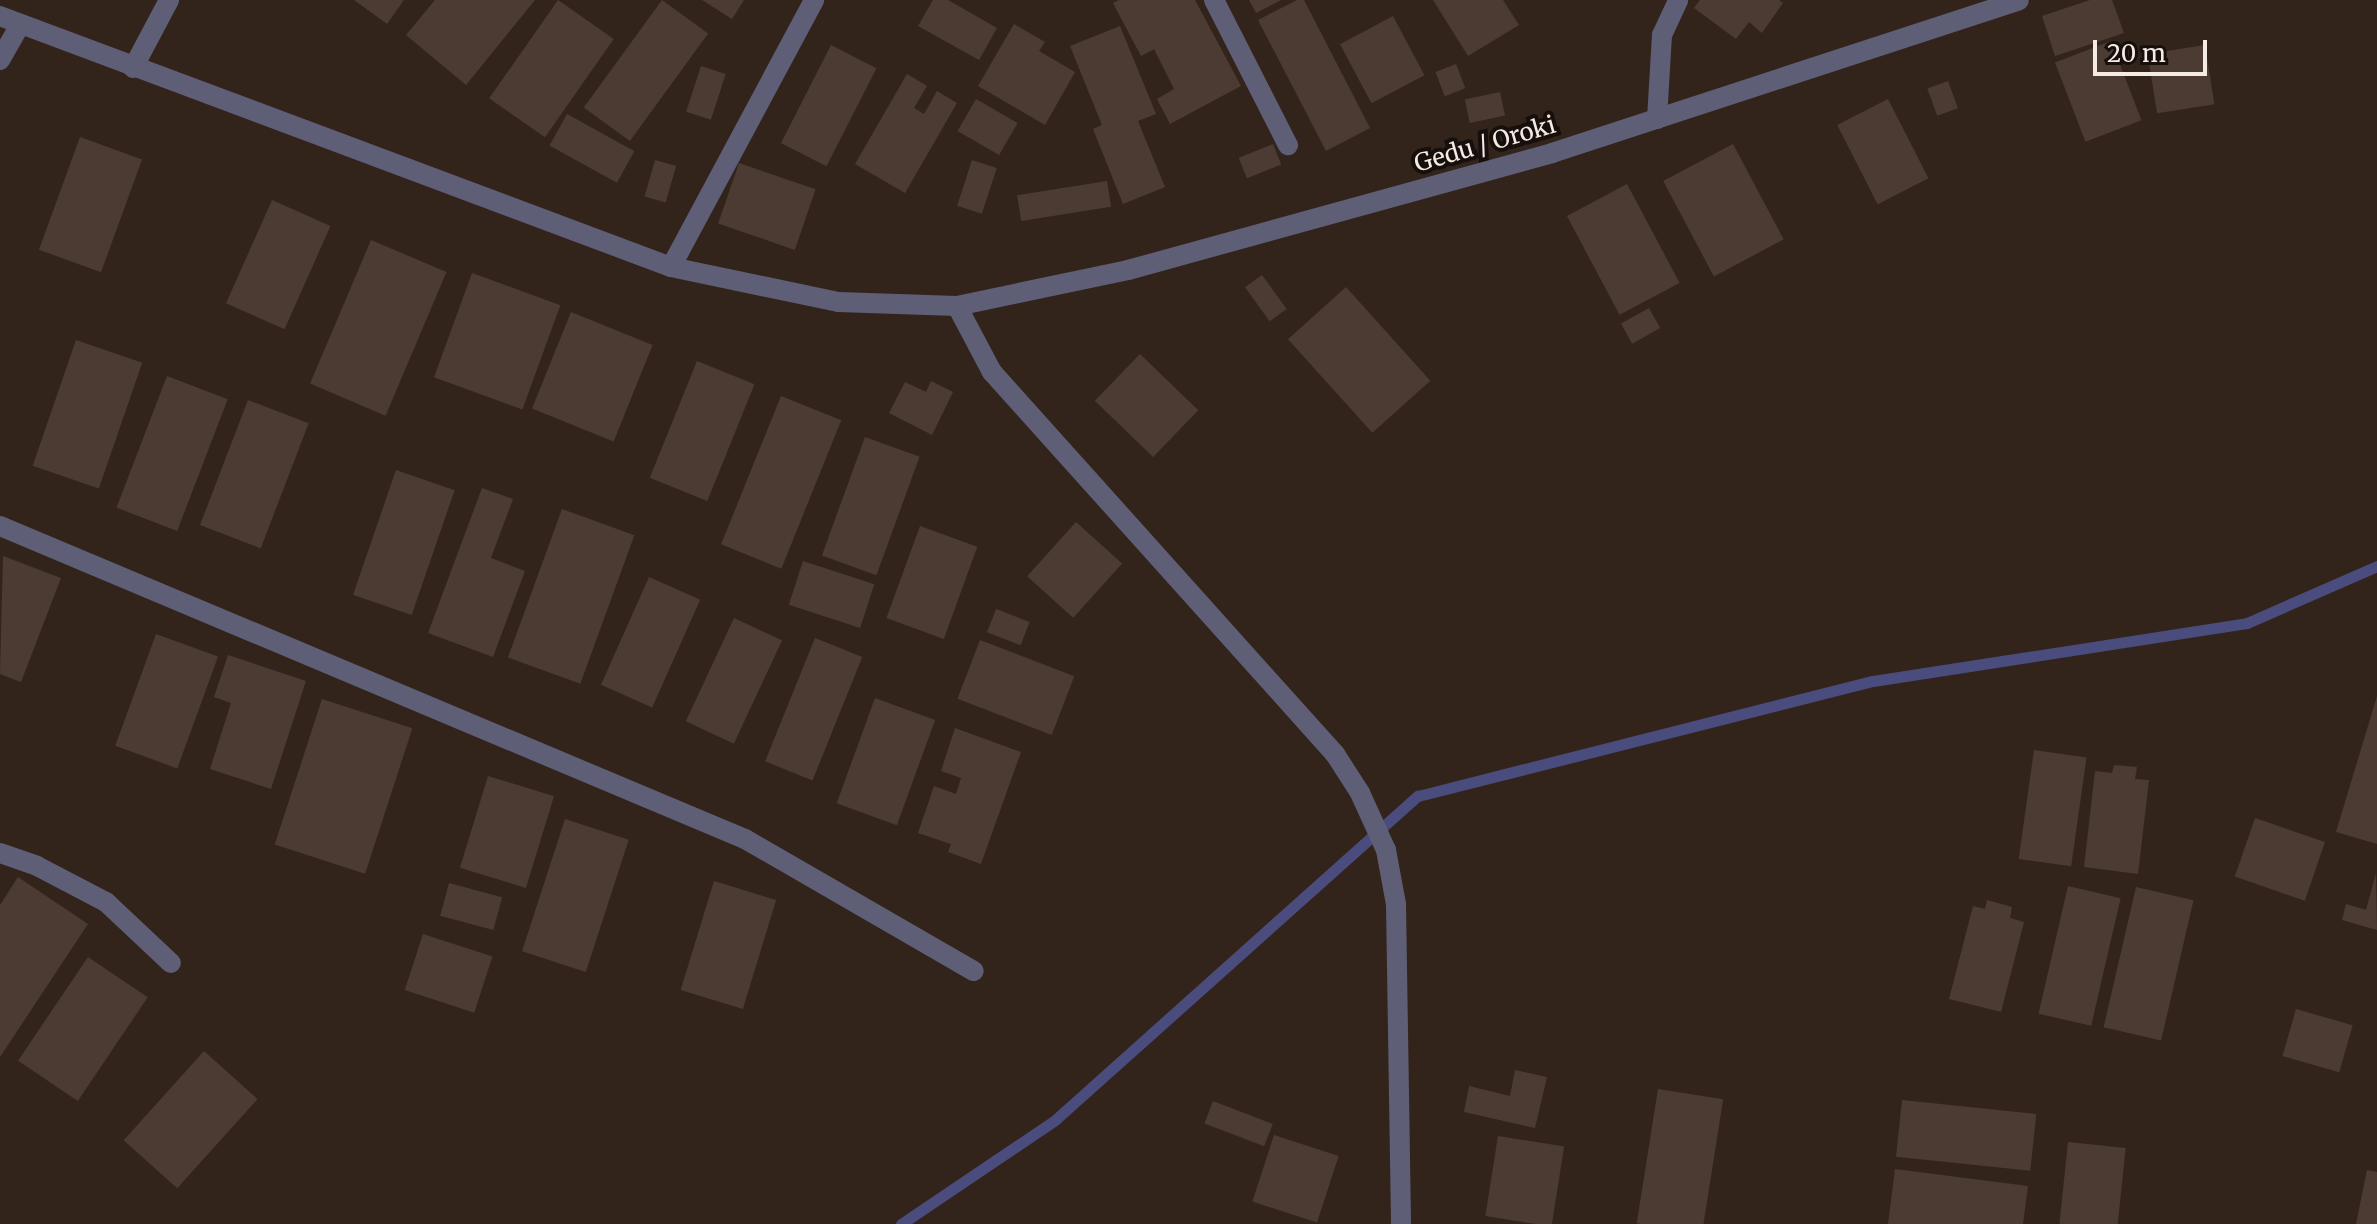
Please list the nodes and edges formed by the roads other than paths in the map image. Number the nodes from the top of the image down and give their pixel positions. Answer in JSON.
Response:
{"nodes":[{"id":1,"x":169,"y":0,"type":"edge"},
{"id":2,"x":814,"y":0,"type":"edge"},
{"id":3,"x":1214,"y":0,"type":"edge"},
{"id":4,"x":1678,"y":0,"type":"edge"},
{"id":5,"x":2019,"y":0,"type":"edge"},
{"id":6,"x":0,"y":16,"type":"edge"},
{"id":7,"x":20,"y":25,"type":"junction"},
{"id":8,"x":0,"y":60,"type":"edge"},
{"id":9,"x":133,"y":68,"type":"junction"},
{"id":10,"x":1657,"y":119,"type":"junction"},
{"id":11,"x":1288,"y":145,"type":"dead end"},
{"id":12,"x":671,"y":267,"type":"junction"},
{"id":13,"x":957,"y":306,"type":"junction"},
{"id":14,"x":0,"y":526,"type":"edge"},
{"id":15,"x":0,"y":853,"type":"edge"},
{"id":16,"x":171,"y":963,"type":"dead end"},
{"id":17,"x":974,"y":971,"type":"dead end"},
{"id":18,"x":1401,"y":1224,"type":"edge"}],
"edges":[{"from":1,"to":9,"type":"street"},
{"from":2,"to":12,"type":"street"},
{"from":3,"to":11,"type":"street"},
{"from":4,"to":10,"type":"street"},
{"from":5,"to":10,"type":"street","name":"Gedu / Oroki"},
{"from":6,"to":7,"type":"street","name":"Gedu / Oroki"},
{"from":7,"to":8,"type":"street"},
{"from":7,"to":9,"type":"street","name":"Gedu / Oroki"},
{"from":9,"to":12,"type":"street","name":"Gedu / Oroki"},
{"from":10,"to":13,"type":"street","name":"Gedu / Oroki"},
{"from":12,"to":13,"type":"street","name":"Gedu / Oroki"},
{"from":13,"to":18,"type":"street"},
{"from":14,"to":17,"type":"street"},
{"from":15,"to":16,"type":"street"}]}
